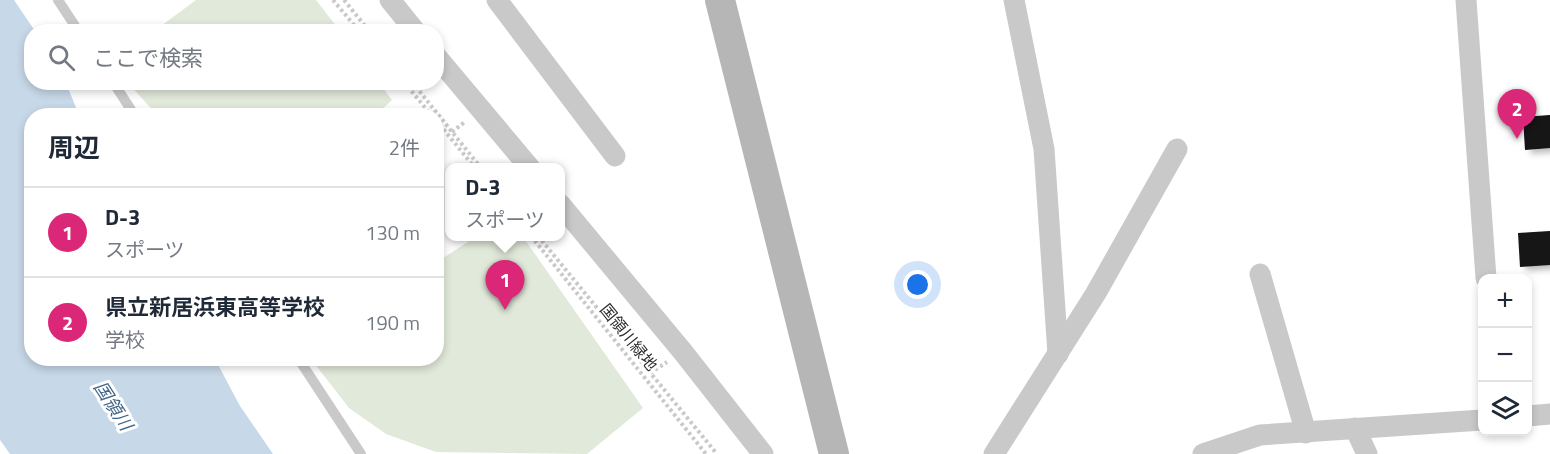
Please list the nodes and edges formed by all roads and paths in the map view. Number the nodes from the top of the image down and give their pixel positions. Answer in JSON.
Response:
{"nodes":[{"id":1,"x":58,"y":0,"type":"edge"},
{"id":2,"x":333,"y":0,"type":"edge"},
{"id":3,"x":344,"y":0,"type":"edge"},
{"id":4,"x":390,"y":0,"type":"edge"},
{"id":5,"x":497,"y":0,"type":"edge"},
{"id":6,"x":720,"y":0,"type":"edge"},
{"id":7,"x":1014,"y":0,"type":"edge"},
{"id":8,"x":1466,"y":0,"type":"edge"},
{"id":9,"x":74,"y":24,"type":"edge"},
{"id":10,"x":353,"y":24,"type":"edge"},
{"id":11,"x":364,"y":24,"type":"edge"},
{"id":12,"x":410,"y":24,"type":"edge"},
{"id":13,"x":444,"y":66,"type":"edge"},
{"id":14,"x":118,"y":90,"type":"edge"},
{"id":15,"x":411,"y":90,"type":"edge"},
{"id":16,"x":419,"y":90,"type":"edge"},
{"id":17,"x":130,"y":108,"type":"edge"},
{"id":18,"x":425,"y":108,"type":"edge"},
{"id":19,"x":433,"y":108,"type":"edge"},
{"id":20,"x":444,"y":121,"type":"edge"},
{"id":21,"x":444,"y":130,"type":"edge"},
{"id":22,"x":1177,"y":149,"type":"dead end"},
{"id":23,"x":615,"y":156,"type":"dead end"},
{"id":24,"x":471,"y":163,"type":"edge"},
{"id":25,"x":478,"y":163,"type":"edge"},
{"id":26,"x":526,"y":163,"type":"edge"},
{"id":27,"x":565,"y":209,"type":"edge"},
{"id":28,"x":534,"y":241,"type":"edge"},
{"id":29,"x":541,"y":241,"type":"edge"},
{"id":30,"x":1260,"y":274,"type":"dead end"},
{"id":31,"x":1486,"y":274,"type":"edge"},
{"id":32,"x":1058,"y":354,"type":"junction"},
{"id":33,"x":303,"y":366,"type":"edge"},
{"id":34,"x":1550,"y":414,"type":"edge"},
{"id":35,"x":1532,"y":416,"type":"edge"},
{"id":36,"x":1478,"y":420,"type":"edge"},
{"id":37,"x":1356,"y":428,"type":"junction"},
{"id":38,"x":1306,"y":433,"type":"junction"},
{"id":39,"x":361,"y":454,"type":"edge"},
{"id":40,"x":706,"y":454,"type":"edge"},
{"id":41,"x":717,"y":454,"type":"edge"},
{"id":42,"x":763,"y":454,"type":"edge"},
{"id":43,"x":834,"y":454,"type":"edge"},
{"id":44,"x":994,"y":454,"type":"edge"},
{"id":45,"x":1203,"y":454,"type":"edge"},
{"id":46,"x":1367,"y":454,"type":"edge"}],
"edges":[{"from":1,"to":9,"type":"lane"},
{"from":2,"to":10,"type":"path"},
{"from":3,"to":11,"type":"path"},
{"from":4,"to":12,"type":"street"},
{"from":5,"to":23,"type":"street"},
{"from":6,"to":43,"type":"street"},
{"from":7,"to":32,"type":"street"},
{"from":8,"to":31,"type":"street"},
{"from":13,"to":26,"type":"street"},
{"from":14,"to":17,"type":"lane"},
{"from":15,"to":18,"type":"path"},
{"from":16,"to":19,"type":"path"},
{"from":20,"to":25,"type":"path"},
{"from":21,"to":24,"type":"path"},
{"from":22,"to":32,"type":"street"},
{"from":27,"to":42,"type":"street"},
{"from":28,"to":40,"type":"path","name":"国領川緑地"},
{"from":29,"to":41,"type":"path"},
{"from":30,"to":38,"type":"street"},
{"from":32,"to":44,"type":"street"},
{"from":33,"to":39,"type":"lane"},
{"from":34,"to":35,"type":"street"},
{"from":36,"to":37,"type":"street"},
{"from":37,"to":38,"type":"street"},
{"from":37,"to":46,"type":"street"},
{"from":38,"to":45,"type":"street"}]}
